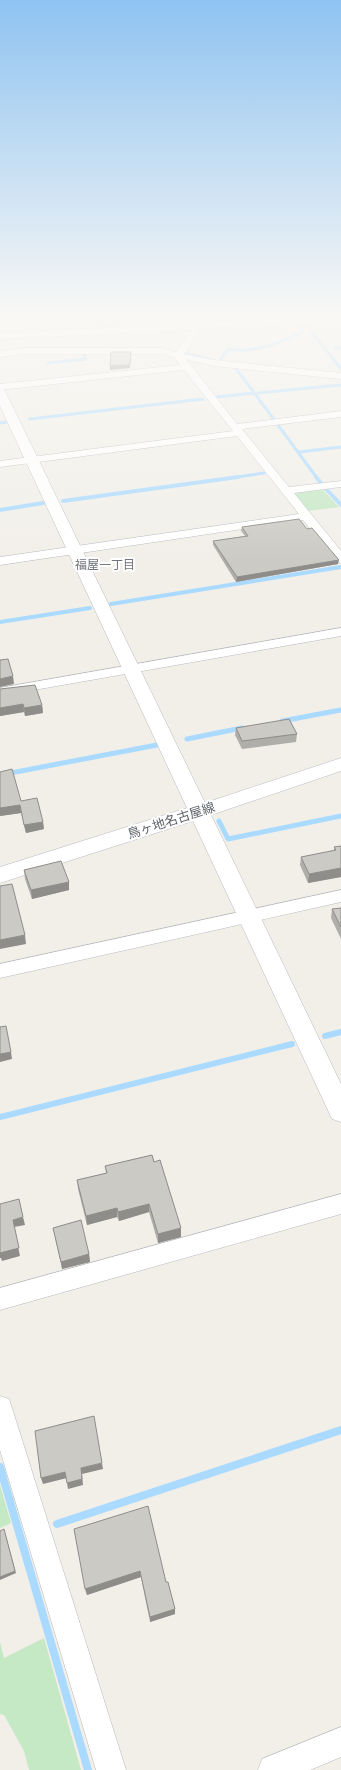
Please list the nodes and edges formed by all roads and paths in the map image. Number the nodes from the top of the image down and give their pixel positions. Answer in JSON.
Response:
{"nodes":[{"id":1,"x":2,"y":398,"type":"edge"},
{"id":2,"x":210,"y":398,"type":"edge"},
{"id":3,"x":341,"y":414,"type":"edge"},
{"id":4,"x":236,"y":430,"type":"junction"},
{"id":5,"x":31,"y":460,"type":"junction"},
{"id":6,"x":0,"y":464,"type":"edge"},
{"id":7,"x":341,"y":484,"type":"edge"},
{"id":8,"x":285,"y":490,"type":"junction"},
{"id":9,"x":305,"y":516,"type":"junction"},
{"id":10,"x":74,"y":550,"type":"junction"},
{"id":11,"x":341,"y":559,"type":"edge"},
{"id":12,"x":0,"y":562,"type":"edge"},
{"id":13,"x":341,"y":632,"type":"edge"},
{"id":14,"x":130,"y":669,"type":"junction"},
{"id":15,"x":0,"y":692,"type":"edge"},
{"id":16,"x":341,"y":764,"type":"edge"},
{"id":17,"x":197,"y":811,"type":"junction"},
{"id":18,"x":0,"y":875,"type":"edge"},
{"id":19,"x":341,"y":896,"type":"edge"},
{"id":20,"x":249,"y":917,"type":"junction"},
{"id":21,"x":0,"y":971,"type":"edge"},
{"id":22,"x":341,"y":1111,"type":"edge"},
{"id":23,"x":341,"y":1204,"type":"edge"},
{"id":24,"x":0,"y":1299,"type":"edge"},
{"id":25,"x":0,"y":1408,"type":"edge"},
{"id":26,"x":341,"y":1742,"type":"edge"},
{"id":27,"x":111,"y":1770,"type":"edge"},
{"id":28,"x":273,"y":1770,"type":"edge"}],
"edges":[{"from":1,"to":5,"type":"street"},
{"from":2,"to":4,"type":"street"},
{"from":3,"to":4,"type":"street"},
{"from":4,"to":5,"type":"street"},
{"from":4,"to":8,"type":"street"},
{"from":5,"to":6,"type":"street"},
{"from":5,"to":10,"type":"street"},
{"from":7,"to":8,"type":"street"},
{"from":8,"to":9,"type":"street"},
{"from":9,"to":10,"type":"street"},
{"from":9,"to":11,"type":"street"},
{"from":10,"to":12,"type":"street"},
{"from":10,"to":14,"type":"street"},
{"from":13,"to":14,"type":"street"},
{"from":14,"to":15,"type":"street"},
{"from":14,"to":17,"type":"street"},
{"from":16,"to":17,"type":"street","name":"鳥ヶ地名古屋線"},
{"from":17,"to":18,"type":"street","name":"鳥ヶ地名古屋線"},
{"from":17,"to":20,"type":"street"},
{"from":19,"to":20,"type":"street"},
{"from":20,"to":21,"type":"street"},
{"from":20,"to":22,"type":"street"},
{"from":23,"to":24,"type":"street"},
{"from":25,"to":27,"type":"street"},
{"from":26,"to":28,"type":"street"}]}
